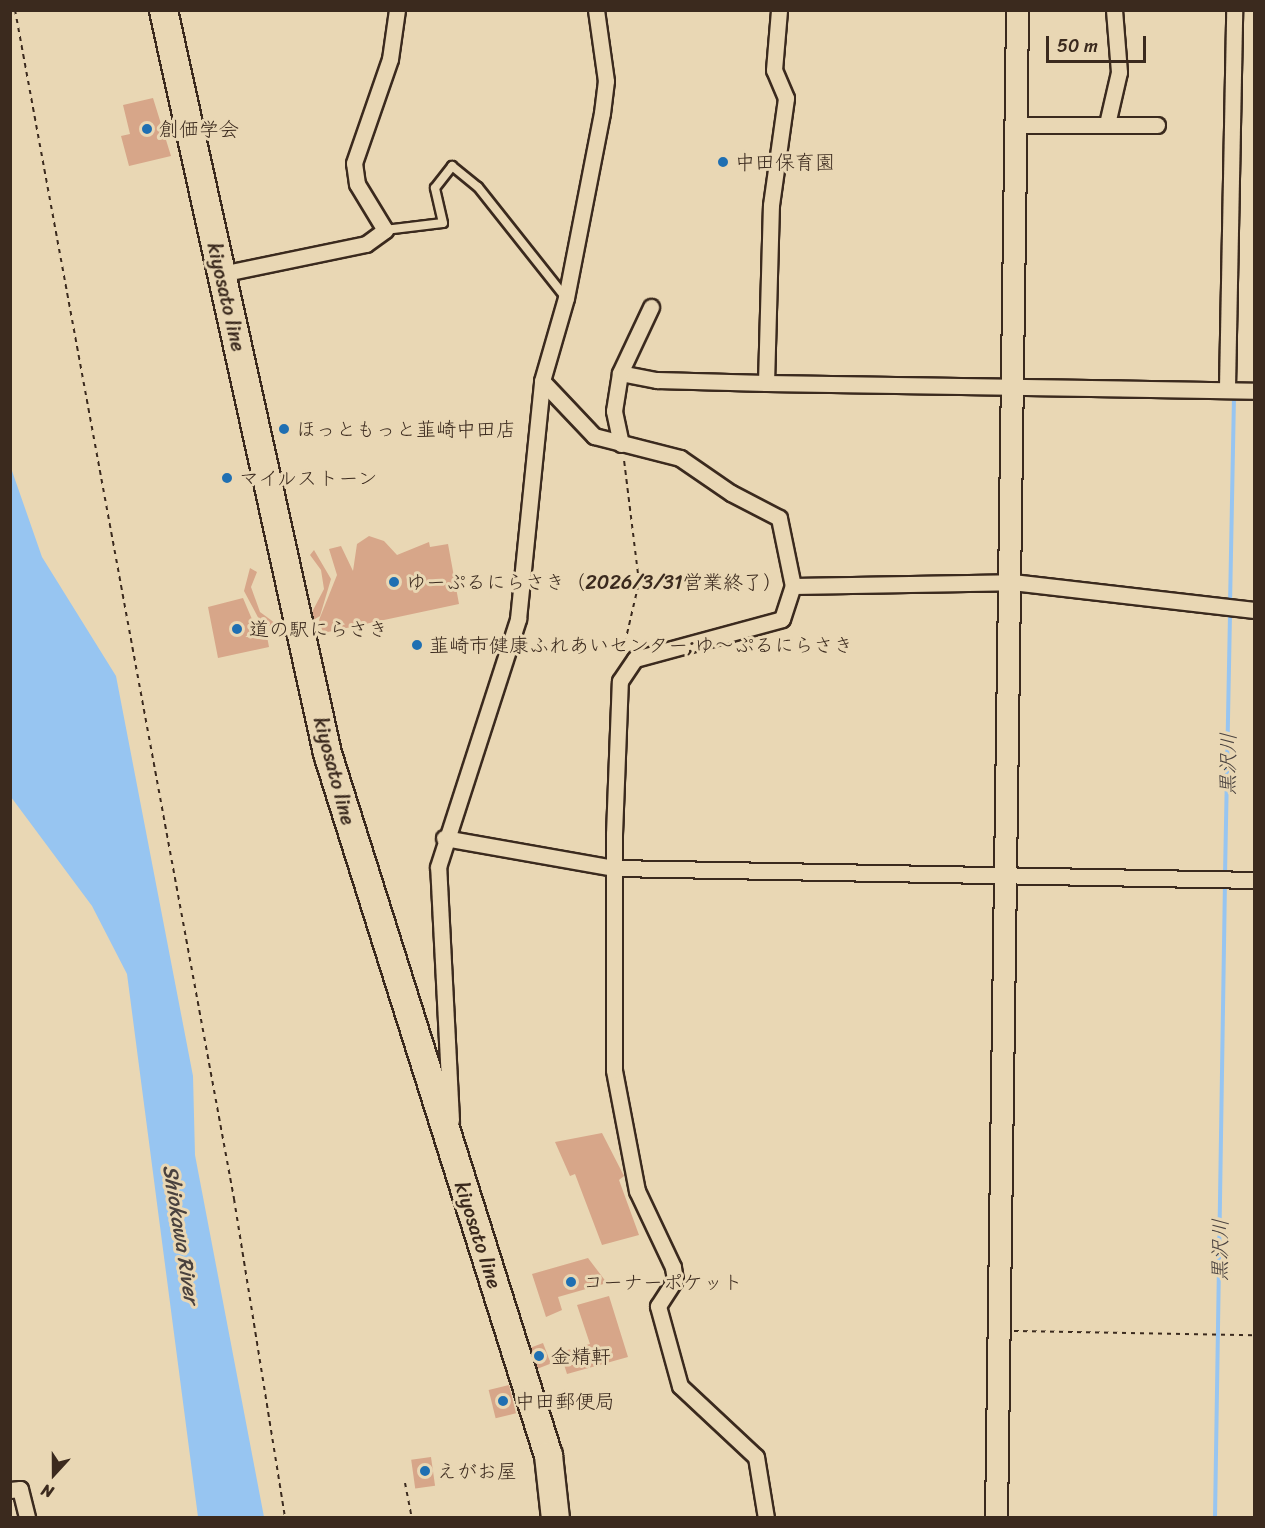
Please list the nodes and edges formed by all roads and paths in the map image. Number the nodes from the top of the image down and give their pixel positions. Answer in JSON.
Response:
{"nodes":[{"id":1,"x":15,"y":10,"type":"edge"},
{"id":2,"x":163,"y":10,"type":"edge"},
{"id":3,"x":397,"y":10,"type":"edge"},
{"id":4,"x":596,"y":10,"type":"edge"},
{"id":5,"x":779,"y":10,"type":"edge"},
{"id":6,"x":1017,"y":10,"type":"edge"},
{"id":7,"x":1114,"y":10,"type":"edge"},
{"id":8,"x":1234,"y":10,"type":"edge"},
{"id":9,"x":1107,"y":124,"type":"junction"},
{"id":10,"x":1015,"y":125,"type":"junction"},
{"id":11,"x":1157,"y":125,"type":"dead end"},
{"id":12,"x":385,"y":230,"type":"junction"},
{"id":13,"x":221,"y":274,"type":"junction"},
{"id":14,"x":566,"y":298,"type":"junction"},
{"id":15,"x":651,"y":307,"type":"dead end"},
{"id":16,"x":620,"y":373,"type":"junction"},
{"id":17,"x":542,"y":381,"type":"junction"},
{"id":18,"x":766,"y":383,"type":"junction"},
{"id":19,"x":1013,"y":384,"type":"junction"},
{"id":20,"x":1227,"y":387,"type":"junction"},
{"id":21,"x":1254,"y":392,"type":"edge"},
{"id":22,"x":621,"y":444,"type":"junction"},
{"id":23,"x":1012,"y":582,"type":"junction"},
{"id":24,"x":793,"y":586,"type":"junction"},
{"id":25,"x":1254,"y":610,"type":"edge"},
{"id":26,"x":620,"y":681,"type":"junction"},
{"id":27,"x":444,"y":838,"type":"junction"},
{"id":28,"x":614,"y":868,"type":"junction"},
{"id":29,"x":1006,"y":879,"type":"junction"},
{"id":30,"x":1254,"y":880,"type":"edge"},
{"id":31,"x":452,"y":1153,"type":"junction"},
{"id":32,"x":998,"y":1330,"type":"junction"},
{"id":33,"x":1254,"y":1335,"type":"edge"},
{"id":34,"x":405,"y":1483,"type":"dead end"},
{"id":35,"x":10,"y":1490,"type":"edge"},
{"id":36,"x":27,"y":1518,"type":"edge"},
{"id":37,"x":285,"y":1518,"type":"edge"},
{"id":38,"x":412,"y":1518,"type":"edge"},
{"id":39,"x":555,"y":1518,"type":"edge"},
{"id":40,"x":766,"y":1518,"type":"edge"},
{"id":41,"x":996,"y":1518,"type":"edge"}],
"edges":[{"from":1,"to":37,"type":"path"},
{"from":2,"to":13,"type":"highway","name":"kiyosato line"},
{"from":3,"to":12,"type":"street"},
{"from":4,"to":14,"type":"street"},
{"from":5,"to":18,"type":"street"},
{"from":6,"to":10,"type":"street"},
{"from":7,"to":9,"type":"street"},
{"from":8,"to":20,"type":"street"},
{"from":9,"to":10,"type":"street"},
{"from":9,"to":11,"type":"street"},
{"from":10,"to":19,"type":"street"},
{"from":12,"to":13,"type":"street"},
{"from":12,"to":14,"type":"lane"},
{"from":13,"to":31,"type":"highway","name":"kiyosato line"},
{"from":14,"to":17,"type":"street"},
{"from":15,"to":16,"type":"street"},
{"from":16,"to":18,"type":"street"},
{"from":16,"to":22,"type":"street"},
{"from":17,"to":22,"type":"street"},
{"from":17,"to":27,"type":"street"},
{"from":18,"to":19,"type":"street"},
{"from":19,"to":20,"type":"street"},
{"from":19,"to":23,"type":"street"},
{"from":20,"to":21,"type":"street"},
{"from":22,"to":24,"type":"street"},
{"from":22,"to":26,"type":"path"},
{"from":23,"to":24,"type":"street"},
{"from":23,"to":25,"type":"street"},
{"from":23,"to":29,"type":"street"},
{"from":24,"to":26,"type":"street"},
{"from":26,"to":28,"type":"street"},
{"from":27,"to":28,"type":"street"},
{"from":27,"to":31,"type":"street"},
{"from":28,"to":29,"type":"street"},
{"from":28,"to":40,"type":"street"},
{"from":29,"to":30,"type":"street"},
{"from":29,"to":32,"type":"street"},
{"from":31,"to":39,"type":"highway","name":"kiyosato line"},
{"from":32,"to":33,"type":"path"},
{"from":32,"to":41,"type":"street"},
{"from":34,"to":38,"type":"path"},
{"from":35,"to":36,"type":"street"}]}
